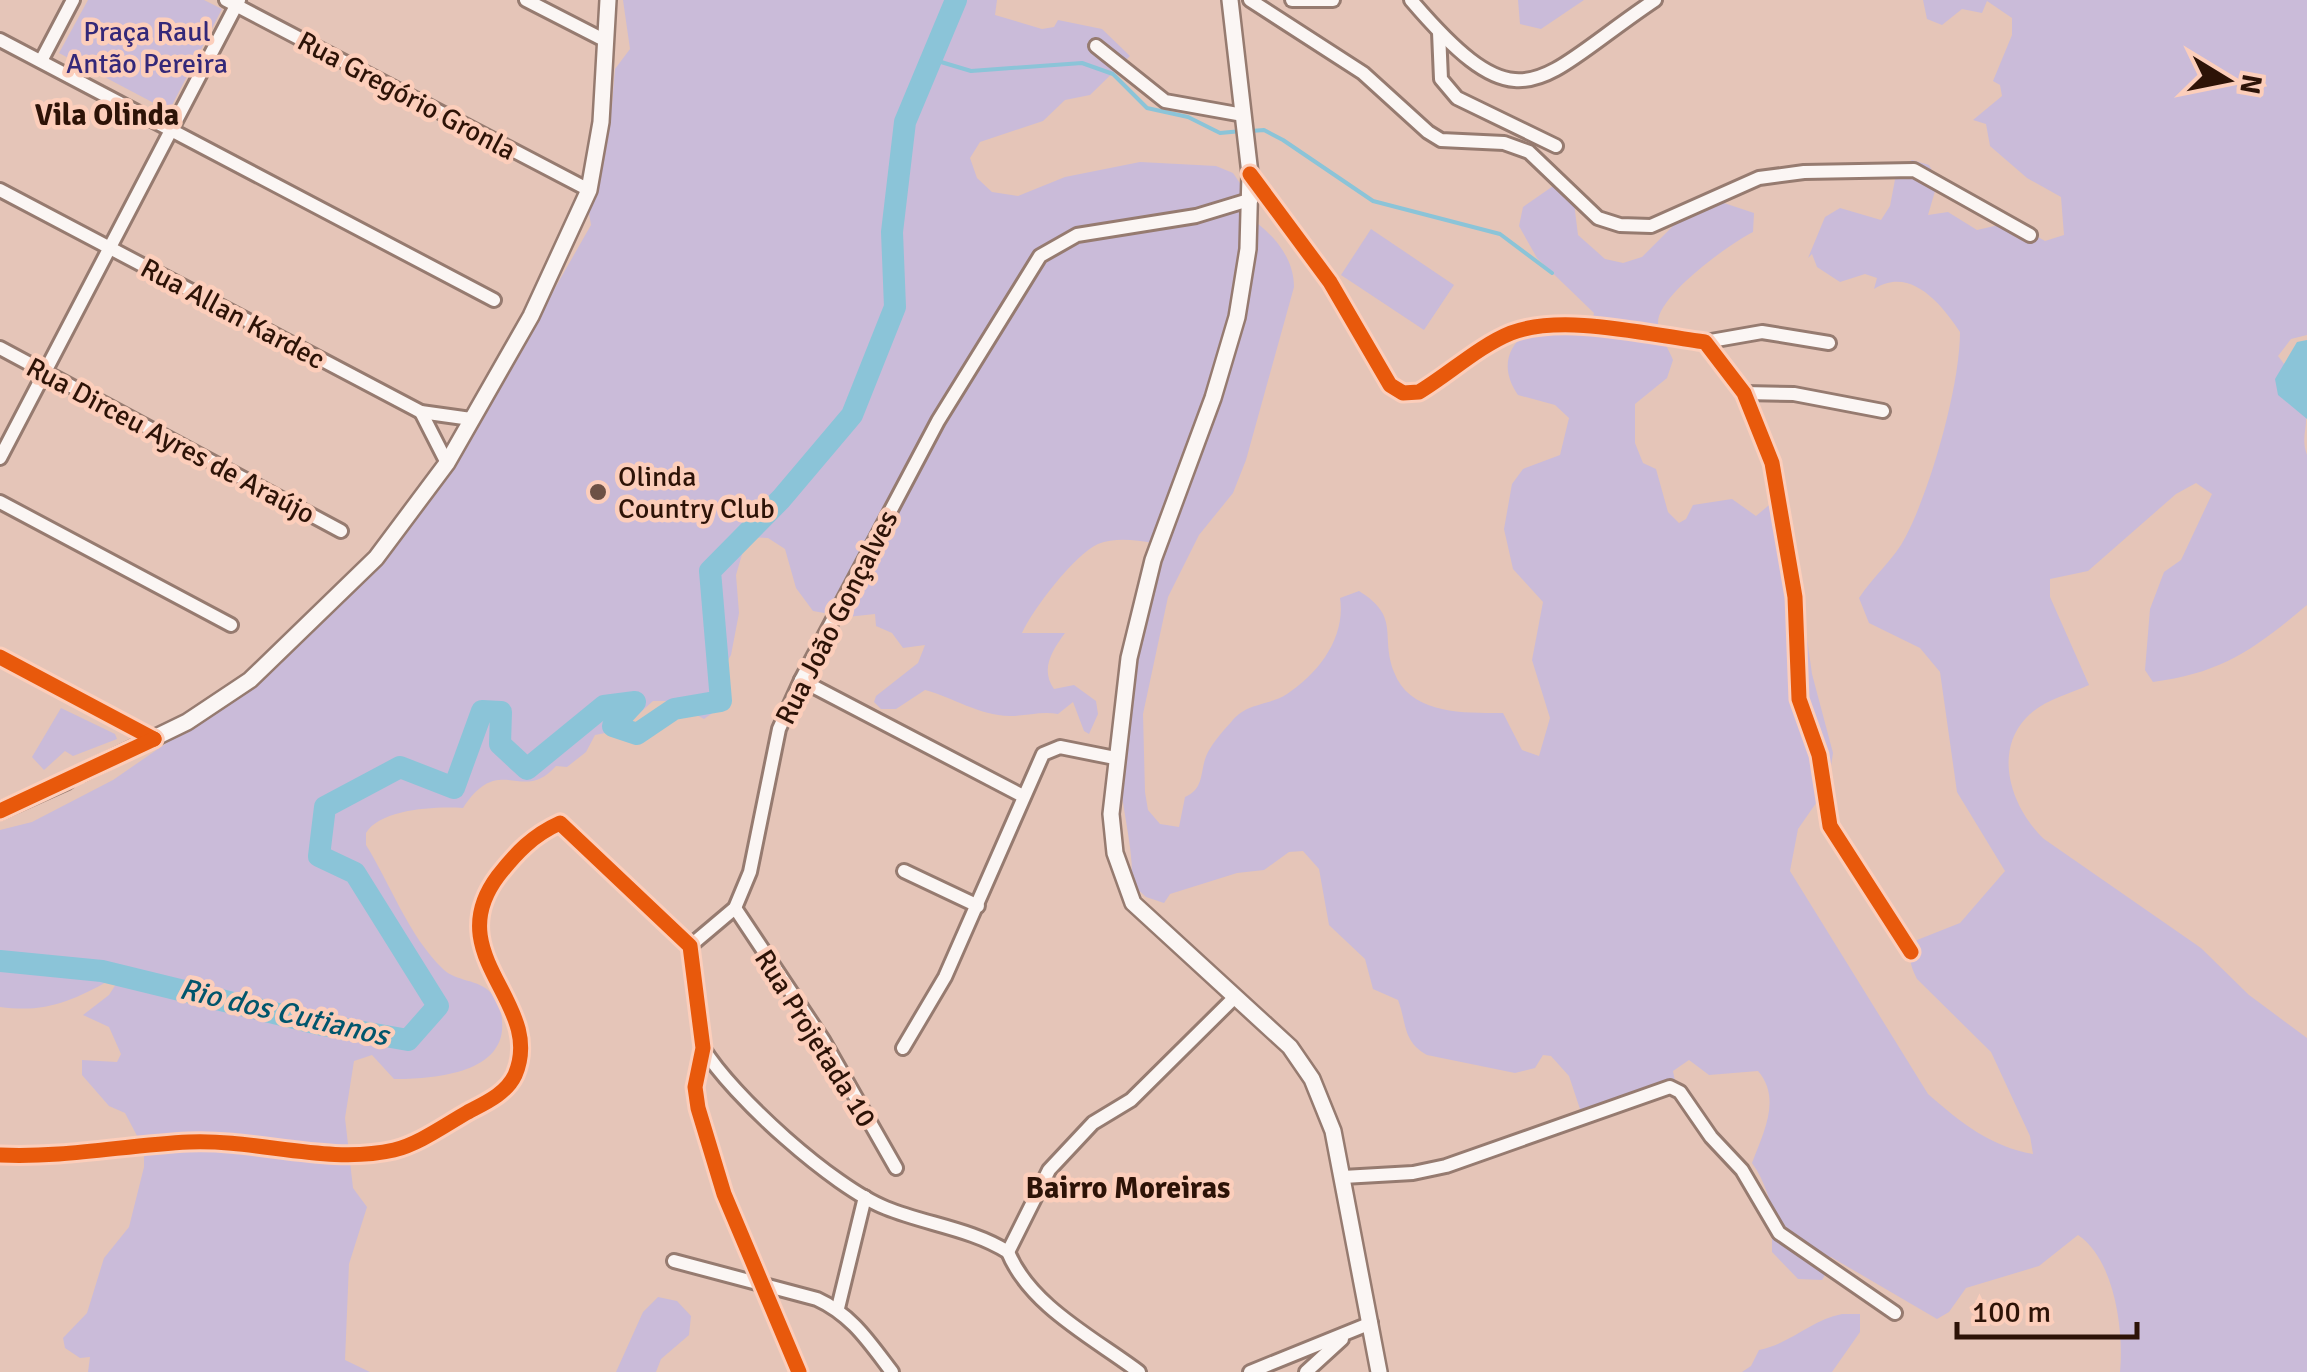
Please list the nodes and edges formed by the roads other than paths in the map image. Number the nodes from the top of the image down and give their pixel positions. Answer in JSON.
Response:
{"nodes":[{"id":1,"x":73,"y":0,"type":"edge"},
{"id":2,"x":526,"y":0,"type":"edge"},
{"id":3,"x":608,"y":0,"type":"edge"},
{"id":4,"x":1230,"y":0,"type":"edge"},
{"id":5,"x":1250,"y":0,"type":"edge"},
{"id":6,"x":1292,"y":0,"type":"edge"},
{"id":7,"x":1334,"y":0,"type":"edge"},
{"id":8,"x":1411,"y":0,"type":"edge"},
{"id":9,"x":1655,"y":0,"type":"edge"},
{"id":10,"x":234,"y":2,"type":"edge"},
{"id":11,"x":1319,"y":2,"type":"edge"},
{"id":12,"x":1439,"y":32,"type":"junction"},
{"id":13,"x":0,"y":40,"type":"edge"},
{"id":14,"x":606,"y":41,"type":"junction"},
{"id":15,"x":1096,"y":46,"type":"dead end"},
{"id":16,"x":41,"y":61,"type":"junction"},
{"id":17,"x":1244,"y":117,"type":"junction"},
{"id":18,"x":172,"y":129,"type":"junction"},
{"id":19,"x":1556,"y":146,"type":"dead end"},
{"id":20,"x":1250,"y":174,"type":"junction"},
{"id":21,"x":0,"y":190,"type":"edge"},
{"id":22,"x":589,"y":190,"type":"junction"},
{"id":23,"x":1252,"y":199,"type":"junction"},
{"id":24,"x":2030,"y":235,"type":"dead end"},
{"id":25,"x":110,"y":249,"type":"junction"},
{"id":26,"x":494,"y":300,"type":"dead end"},
{"id":27,"x":1705,"y":342,"type":"junction"},
{"id":28,"x":1829,"y":343,"type":"dead end"},
{"id":29,"x":0,"y":348,"type":"edge"},
{"id":30,"x":46,"y":372,"type":"junction"},
{"id":31,"x":1744,"y":394,"type":"junction"},
{"id":32,"x":1883,"y":411,"type":"dead end"},
{"id":33,"x":421,"y":412,"type":"junction"},
{"id":34,"x":471,"y":419,"type":"junction"},
{"id":35,"x":0,"y":458,"type":"edge"},
{"id":36,"x":447,"y":463,"type":"junction"},
{"id":37,"x":0,"y":502,"type":"edge"},
{"id":38,"x":342,"y":531,"type":"dead end"},
{"id":39,"x":230,"y":625,"type":"dead end"},
{"id":40,"x":0,"y":657,"type":"edge"},
{"id":41,"x":801,"y":680,"type":"junction"},
{"id":42,"x":154,"y":738,"type":"junction"},
{"id":43,"x":1115,"y":758,"type":"junction"},
{"id":44,"x":1022,"y":796,"type":"junction"},
{"id":45,"x":0,"y":811,"type":"edge"},
{"id":46,"x":904,"y":870,"type":"dead end"},
{"id":47,"x":978,"y":906,"type":"junction"},
{"id":48,"x":734,"y":908,"type":"junction"},
{"id":49,"x":690,"y":946,"type":"junction"},
{"id":50,"x":1911,"y":952,"type":"dead end"},
{"id":51,"x":1235,"y":997,"type":"junction"},
{"id":52,"x":703,"y":1048,"type":"junction"},
{"id":53,"x":903,"y":1048,"type":"dead end"},
{"id":54,"x":0,"y":1155,"type":"edge"},
{"id":55,"x":896,"y":1168,"type":"dead end"},
{"id":56,"x":1344,"y":1177,"type":"junction"},
{"id":57,"x":866,"y":1197,"type":"junction"},
{"id":58,"x":1008,"y":1252,"type":"junction"},
{"id":59,"x":674,"y":1261,"type":"dead end"},
{"id":60,"x":761,"y":1283,"type":"junction"},
{"id":61,"x":838,"y":1308,"type":"junction"},
{"id":62,"x":1895,"y":1312,"type":"dead end"},
{"id":63,"x":1371,"y":1323,"type":"junction"},
{"id":64,"x":1348,"y":1334,"type":"junction"},
{"id":65,"x":799,"y":1372,"type":"edge"},
{"id":66,"x":892,"y":1372,"type":"edge"},
{"id":67,"x":1140,"y":1372,"type":"edge"},
{"id":68,"x":1250,"y":1372,"type":"edge"},
{"id":69,"x":1306,"y":1372,"type":"edge"},
{"id":70,"x":1379,"y":1372,"type":"edge"}],
"edges":[{"from":1,"to":16,"type":"street"},
{"from":2,"to":14,"type":"street"},
{"from":3,"to":14,"type":"main road"},
{"from":4,"to":17,"type":"main road"},
{"from":5,"to":24,"type":"street"},
{"from":6,"to":11,"type":"street"},
{"from":7,"to":11,"type":"street"},
{"from":8,"to":12,"type":"street"},
{"from":9,"to":12,"type":"street"},
{"from":10,"to":18,"type":"street"},
{"from":10,"to":22,"type":"street","name":"Rua Gregório Gronla"},
{"from":12,"to":19,"type":"street"},
{"from":13,"to":16,"type":"street"},
{"from":14,"to":22,"type":"main road"},
{"from":15,"to":17,"type":"street"},
{"from":16,"to":18,"type":"street"},
{"from":17,"to":20,"type":"main road"},
{"from":18,"to":25,"type":"street"},
{"from":18,"to":26,"type":"street"},
{"from":20,"to":23,"type":"main road"},
{"from":20,"to":27,"type":"street"},
{"from":21,"to":25,"type":"street","name":"Rua Allan Kardec"},
{"from":22,"to":34,"type":"main road"},
{"from":23,"to":41,"type":"street","name":"Rua João Gonçalves"},
{"from":23,"to":43,"type":"main road"},
{"from":25,"to":30,"type":"street"},
{"from":25,"to":33,"type":"street","name":"Rua Allan Kardec"},
{"from":27,"to":28,"type":"street"},
{"from":27,"to":31,"type":"street"},
{"from":29,"to":30,"type":"street","name":"Rua Dirceu Ayres de Araújo"},
{"from":30,"to":35,"type":"street"},
{"from":30,"to":38,"type":"street","name":"Rua Dirceu Ayres de Araújo"},
{"from":31,"to":32,"type":"street"},
{"from":31,"to":50,"type":"street"},
{"from":33,"to":34,"type":"street","name":"Rua Allan Kardec"},
{"from":33,"to":36,"type":"street"},
{"from":34,"to":36,"type":"main road"},
{"from":36,"to":42,"type":"main road"},
{"from":37,"to":39,"type":"street"},
{"from":40,"to":42,"type":"street"},
{"from":41,"to":44,"type":"street"},
{"from":41,"to":48,"type":"street","name":"Rua João Gonçalves"},
{"from":42,"to":45,"type":"main road"},
{"from":43,"to":44,"type":"street"},
{"from":43,"to":51,"type":"main road"},
{"from":44,"to":47,"type":"street"},
{"from":46,"to":47,"type":"street"},
{"from":47,"to":53,"type":"street"},
{"from":48,"to":49,"type":"street","name":"Rua João Gonçalves"},
{"from":48,"to":55,"type":"street","name":"Rua Projetada 10"},
{"from":49,"to":52,"type":"street"},
{"from":49,"to":54,"type":"street"},
{"from":51,"to":56,"type":"main road"},
{"from":51,"to":58,"type":"street"},
{"from":52,"to":57,"type":"street"},
{"from":52,"to":60,"type":"street"},
{"from":56,"to":62,"type":"street"},
{"from":56,"to":63,"type":"main road"},
{"from":57,"to":58,"type":"street"},
{"from":57,"to":61,"type":"street"},
{"from":58,"to":67,"type":"street"},
{"from":59,"to":60,"type":"street"},
{"from":60,"to":61,"type":"street"},
{"from":60,"to":65,"type":"street"},
{"from":61,"to":66,"type":"street"},
{"from":63,"to":64,"type":"street"},
{"from":63,"to":70,"type":"main road"},
{"from":64,"to":68,"type":"street"},
{"from":64,"to":69,"type":"street"}]}
